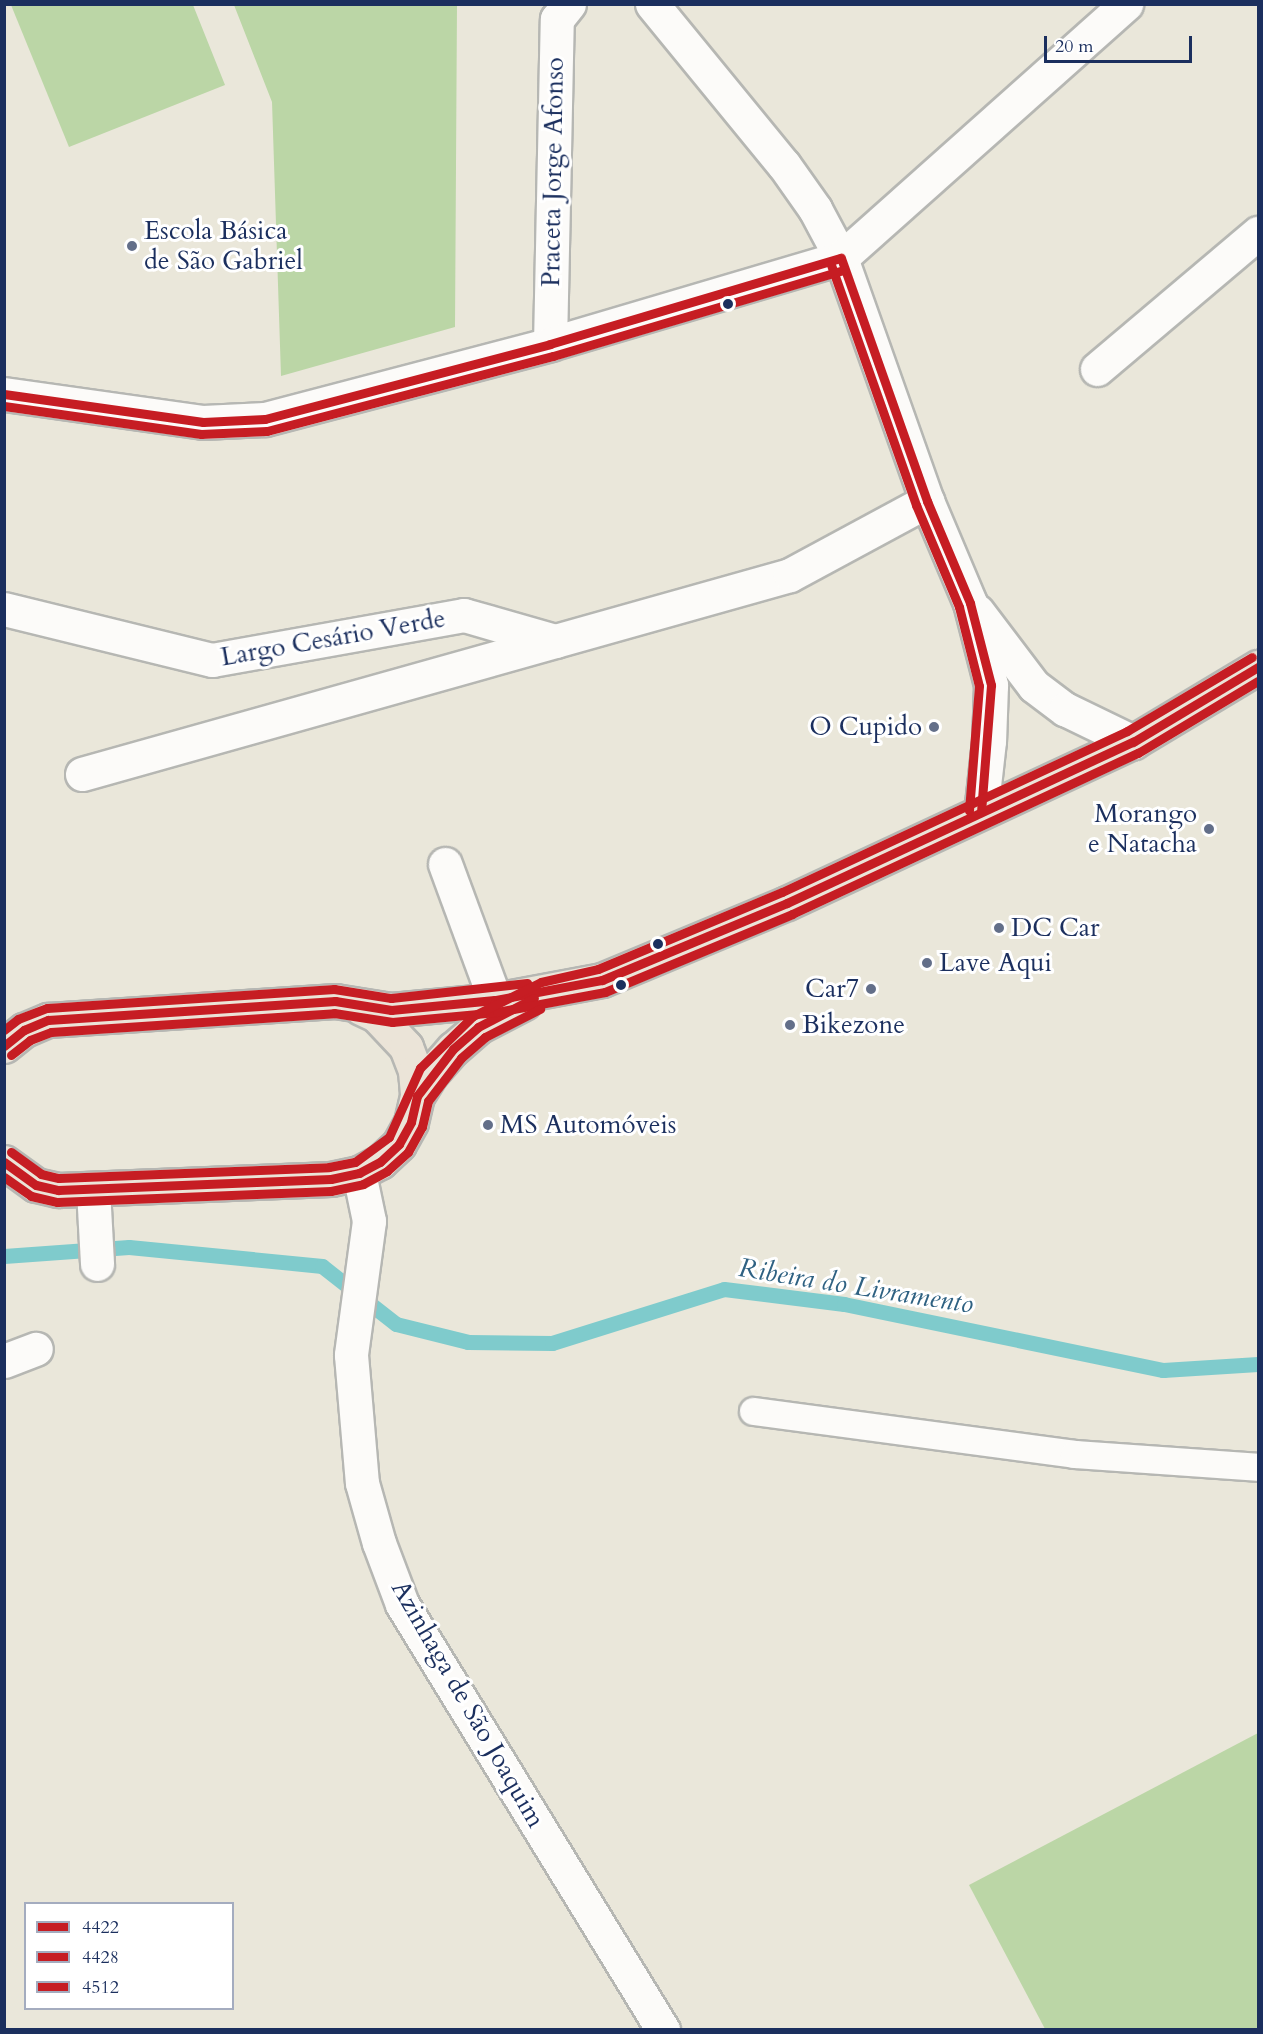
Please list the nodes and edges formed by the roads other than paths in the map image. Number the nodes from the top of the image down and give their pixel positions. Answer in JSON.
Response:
{"nodes":[{"id":1,"x":569,"y":4,"type":"edge"},
{"id":2,"x":652,"y":4,"type":"edge"},
{"id":3,"x":1126,"y":4,"type":"edge"},
{"id":4,"x":1258,"y":233,"type":"edge"},
{"id":5,"x":842,"y":258,"type":"junction"},
{"id":6,"x":550,"y":344,"type":"junction"},
{"id":7,"x":1097,"y":369,"type":"dead end"},
{"id":8,"x":4,"y":394,"type":"edge"},
{"id":9,"x":927,"y":501,"type":"junction"},
{"id":10,"x":970,"y":603,"type":"junction"},
{"id":11,"x":4,"y":609,"type":"edge"},
{"id":12,"x":555,"y":641,"type":"junction"},
{"id":13,"x":1258,"y":668,"type":"edge"},
{"id":14,"x":1133,"y":742,"type":"junction"},
{"id":15,"x":82,"y":774,"type":"dead end"},
{"id":16,"x":981,"y":812,"type":"junction"},
{"id":17,"x":444,"y":864,"type":"dead end"},
{"id":18,"x":545,"y":993,"type":"junction"},
{"id":19,"x":495,"y":1000,"type":"junction"},
{"id":20,"x":357,"y":1006,"type":"junction"},
{"id":21,"x":4,"y":1046,"type":"edge"},
{"id":22,"x":417,"y":1096,"type":"junction"},
{"id":23,"x":4,"y":1162,"type":"edge"},
{"id":24,"x":358,"y":1173,"type":"junction"},
{"id":25,"x":93,"y":1189,"type":"junction"},
{"id":26,"x":97,"y":1264,"type":"dead end"},
{"id":27,"x":36,"y":1348,"type":"dead end"},
{"id":28,"x":4,"y":1361,"type":"edge"},
{"id":29,"x":753,"y":1411,"type":"dead end"},
{"id":30,"x":1258,"y":1467,"type":"edge"},
{"id":31,"x":663,"y":2030,"type":"edge"}],
"edges":[{"from":1,"to":6,"type":"street","name":"Praceta Jorge Afonso"},
{"from":2,"to":5,"type":"street"},
{"from":3,"to":5,"type":"street"},
{"from":4,"to":7,"type":"street"},
{"from":5,"to":6,"type":"street"},
{"from":5,"to":9,"type":"street"},
{"from":6,"to":8,"type":"street"},
{"from":9,"to":10,"type":"street"},
{"from":9,"to":12,"type":"street","name":"Largo Cesário Verde"},
{"from":10,"to":14,"type":"street"},
{"from":10,"to":16,"type":"street"},
{"from":11,"to":12,"type":"street","name":"Largo Cesário Verde"},
{"from":12,"to":15,"type":"street","name":"Largo Cesário Verde"},
{"from":13,"to":14,"type":"main road"},
{"from":14,"to":16,"type":"main road"},
{"from":16,"to":18,"type":"main road"},
{"from":17,"to":19,"type":"street"},
{"from":18,"to":19,"type":"main road"},
{"from":18,"to":22,"type":"main road"},
{"from":19,"to":20,"type":"main road"},
{"from":20,"to":21,"type":"main road"},
{"from":20,"to":22,"type":"main road"},
{"from":22,"to":24,"type":"main road"},
{"from":23,"to":25,"type":"main road"},
{"from":24,"to":25,"type":"main road"},
{"from":24,"to":31,"type":"street","name":"Azinhaga de São Joaquim"},
{"from":25,"to":26,"type":"street"},
{"from":27,"to":28,"type":"street"},
{"from":29,"to":30,"type":"lane"}]}
